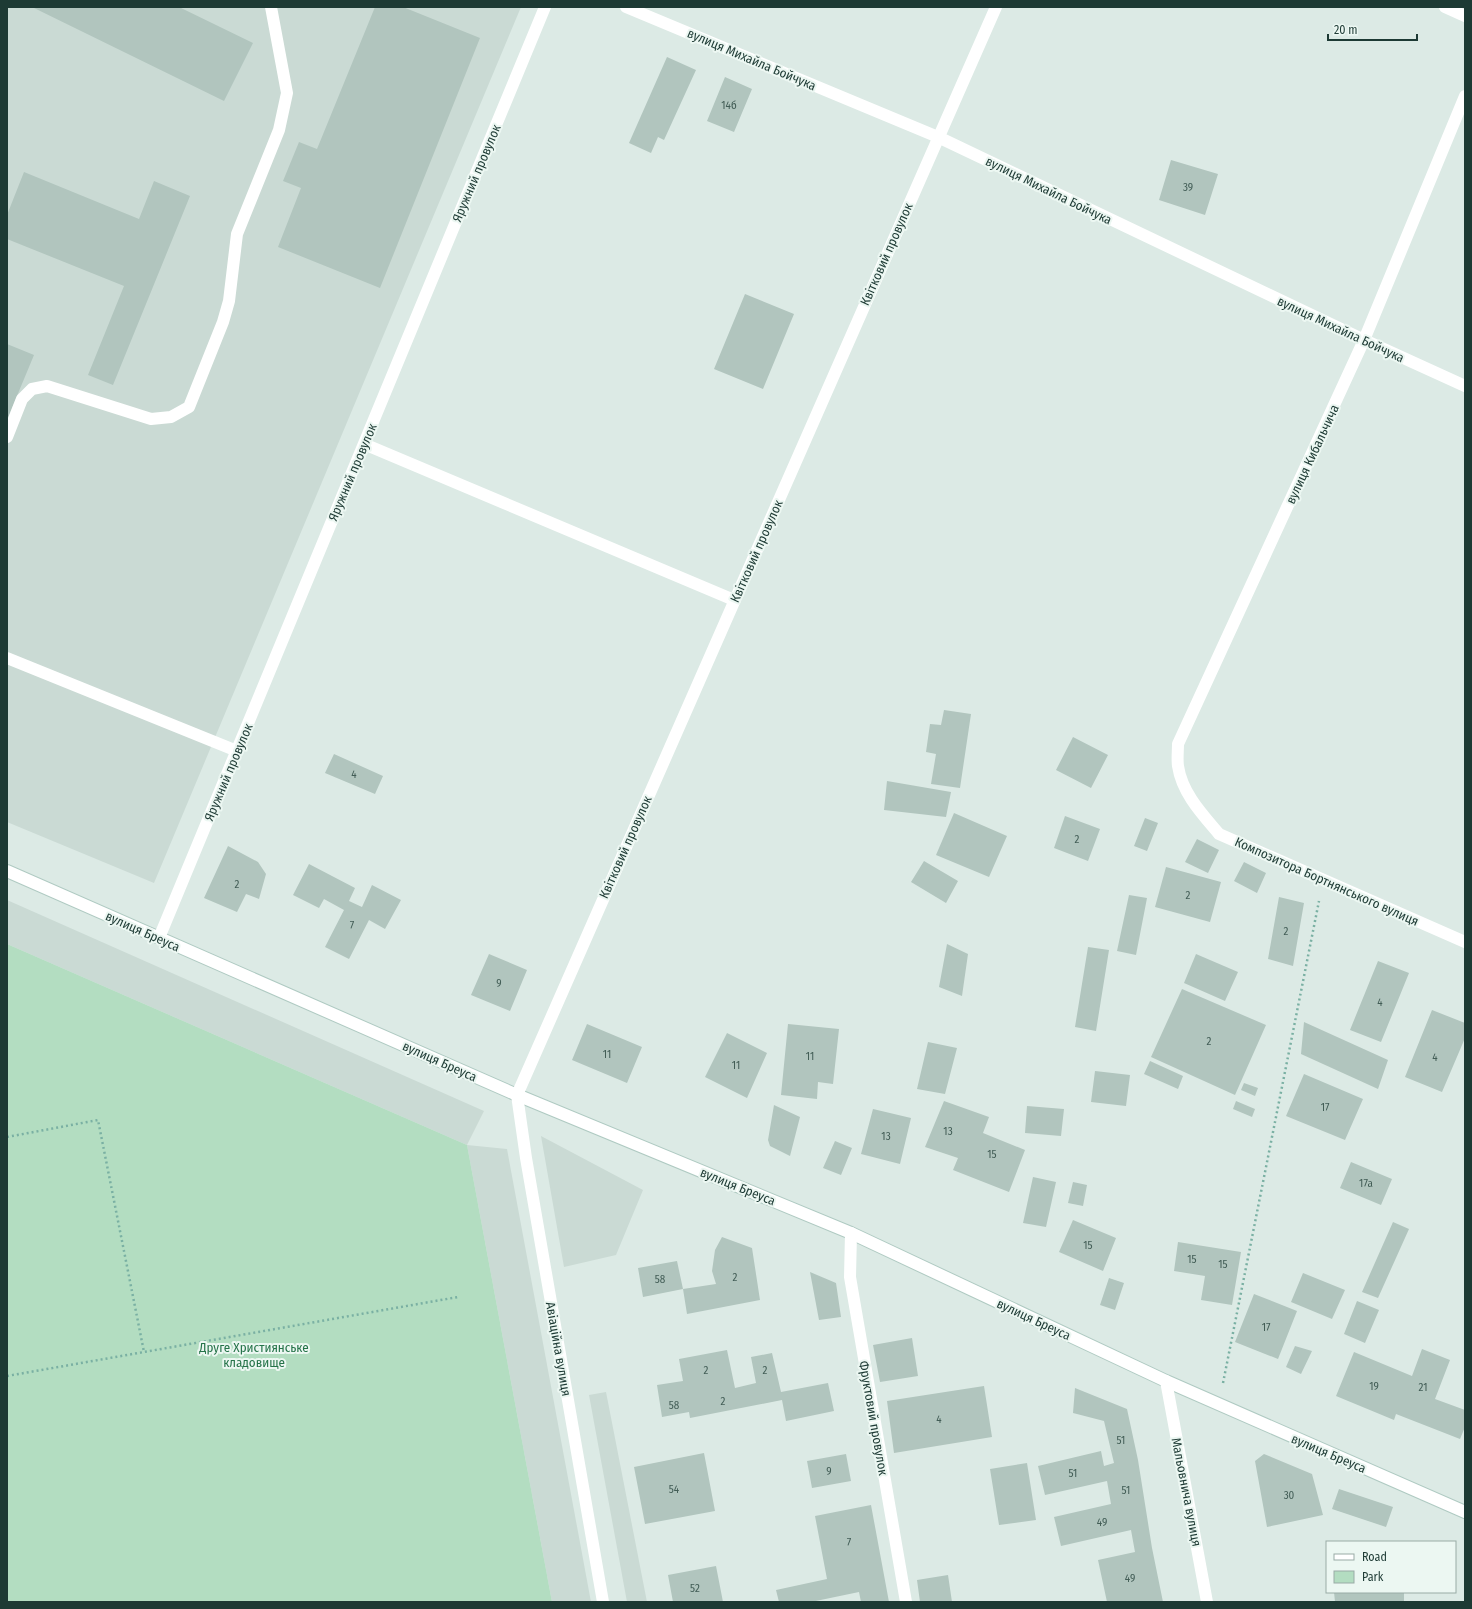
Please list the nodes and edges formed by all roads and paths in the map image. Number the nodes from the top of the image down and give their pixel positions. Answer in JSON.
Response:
{"nodes":[{"id":1,"x":271,"y":7,"type":"edge"},
{"id":2,"x":545,"y":7,"type":"edge"},
{"id":3,"x":626,"y":7,"type":"edge"},
{"id":4,"x":996,"y":7,"type":"edge"},
{"id":5,"x":1445,"y":7,"type":"edge"},
{"id":6,"x":1465,"y":16,"type":"edge"},
{"id":7,"x":1465,"y":96,"type":"edge"},
{"id":8,"x":938,"y":137,"type":"junction"},
{"id":9,"x":1364,"y":340,"type":"junction"},
{"id":10,"x":1465,"y":386,"type":"edge"},
{"id":11,"x":7,"y":437,"type":"edge"},
{"id":12,"x":364,"y":444,"type":"junction"},
{"id":13,"x":734,"y":600,"type":"junction"},
{"id":14,"x":7,"y":658,"type":"edge"},
{"id":15,"x":237,"y":751,"type":"junction"},
{"id":16,"x":1197,"y":809,"type":"joint"},
{"id":17,"x":7,"y":871,"type":"edge"},
{"id":18,"x":1323,"y":881,"type":"junction"},
{"id":19,"x":159,"y":938,"type":"junction"},
{"id":20,"x":1465,"y":942,"type":"edge"},
{"id":21,"x":517,"y":1095,"type":"junction"},
{"id":22,"x":7,"y":1137,"type":"edge"},
{"id":23,"x":851,"y":1233,"type":"junction"},
{"id":24,"x":458,"y":1297,"type":"dead end"},
{"id":25,"x":144,"y":1352,"type":"junction"},
{"id":26,"x":7,"y":1376,"type":"edge"},
{"id":27,"x":1166,"y":1381,"type":"junction"},
{"id":28,"x":1219,"y":1405,"type":"junction"},
{"id":29,"x":1465,"y":1512,"type":"edge"},
{"id":30,"x":603,"y":1602,"type":"edge"},
{"id":31,"x":906,"y":1602,"type":"edge"},
{"id":32,"x":1208,"y":1602,"type":"edge"}],
"edges":[{"from":1,"to":11,"type":"street"},
{"from":2,"to":12,"type":"street","name":"Яружний провулок"},
{"from":3,"to":8,"type":"street","name":"вулиця Михайла Бойчука"},
{"from":4,"to":8,"type":"street","name":"Квітковий провулок"},
{"from":5,"to":6,"type":"street"},
{"from":7,"to":9,"type":"street","name":"вулиця Кибальчича"},
{"from":8,"to":9,"type":"street","name":"вулиця Михайла Бойчука"},
{"from":8,"to":13,"type":"street","name":"Квітковий провулок"},
{"from":9,"to":10,"type":"street","name":"вулиця Михайла Бойчука"},
{"from":9,"to":16,"type":"street","name":"вулиця Кибальчича"},
{"from":12,"to":13,"type":"street"},
{"from":12,"to":15,"type":"street","name":"Яружний провулок"},
{"from":13,"to":21,"type":"street","name":"Квітковий провулок"},
{"from":14,"to":15,"type":"street"},
{"from":15,"to":19,"type":"street","name":"Яружний провулок"},
{"from":16,"to":18,"type":"street","name":"Композитора Бортнянського вулиця"},
{"from":17,"to":19,"type":"street","name":"вулиця Бреуса"},
{"from":18,"to":20,"type":"street","name":"Композитора Бортнянського вулиця"},
{"from":18,"to":28,"type":"path"},
{"from":19,"to":21,"type":"street","name":"вулиця Бреуса"},
{"from":21,"to":23,"type":"street","name":"вулиця Бреуса"},
{"from":21,"to":30,"type":"street","name":"Авіаційна вулиця"},
{"from":22,"to":25,"type":"path"},
{"from":23,"to":27,"type":"street","name":"вулиця Бреуса"},
{"from":23,"to":31,"type":"street","name":"Фруктовий провулок"},
{"from":24,"to":25,"type":"path"},
{"from":25,"to":26,"type":"path"},
{"from":27,"to":28,"type":"street","name":"вулиця Бреуса"},
{"from":27,"to":32,"type":"street","name":"Мальовнича вулиця"},
{"from":28,"to":29,"type":"street","name":"вулиця Бреуса"}]}
